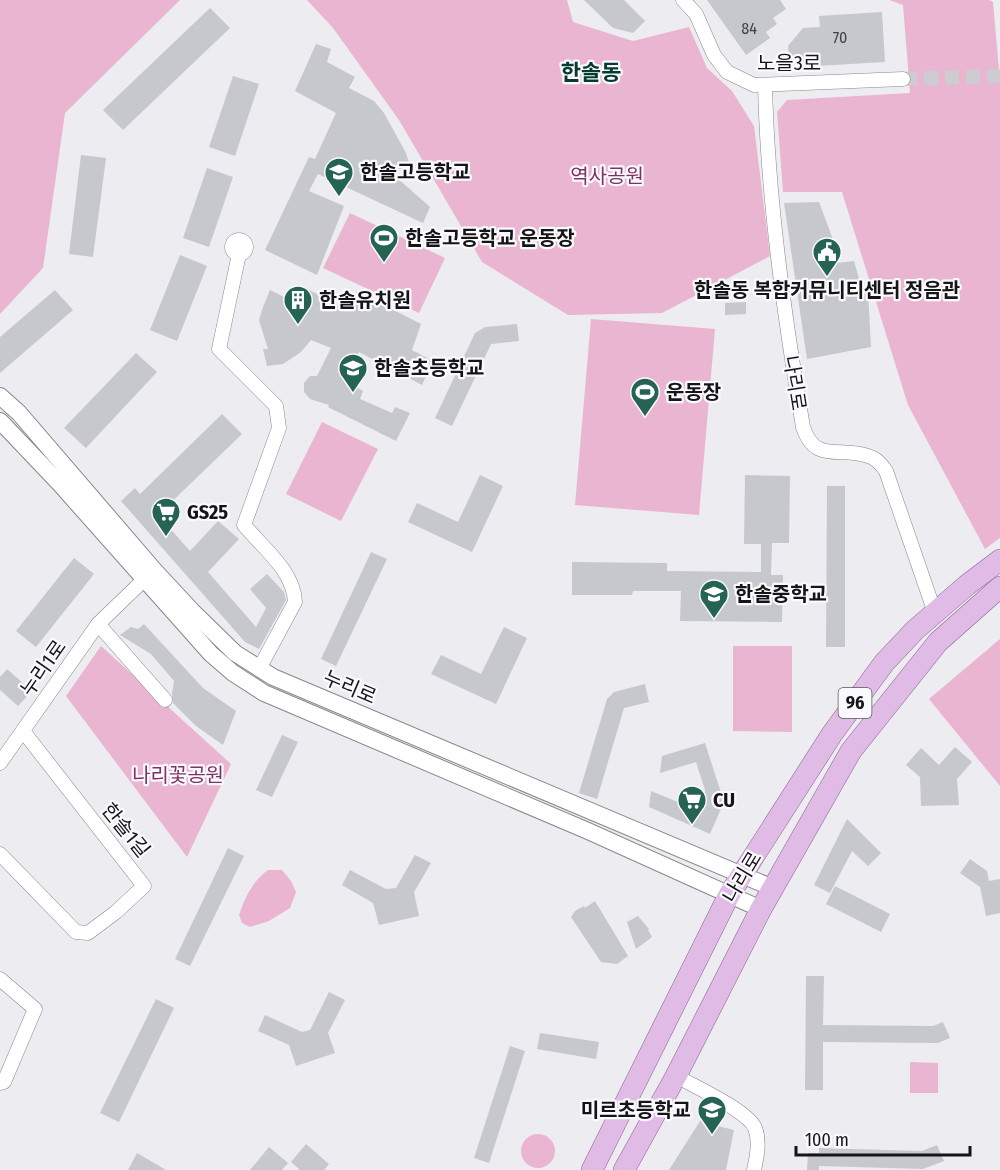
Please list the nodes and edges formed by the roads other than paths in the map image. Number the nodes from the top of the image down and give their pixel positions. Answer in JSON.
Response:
{"nodes":[{"id":1,"x":683,"y":0,"type":"edge"},
{"id":2,"x":903,"y":79,"type":"tunnel mouth"},
{"id":3,"x":765,"y":86,"type":"junction"},
{"id":4,"x":239,"y":254,"type":"dead end"},
{"id":5,"x":0,"y":396,"type":"edge"},
{"id":6,"x":0,"y":421,"type":"edge"},
{"id":7,"x":1000,"y":560,"type":"edge"},
{"id":8,"x":149,"y":574,"type":"junction"},
{"id":9,"x":1000,"y":587,"type":"edge"},
{"id":10,"x":935,"y":613,"type":"junction"},
{"id":11,"x":98,"y":624,"type":"junction"},
{"id":12,"x":259,"y":669,"type":"junction"},
{"id":13,"x":165,"y":699,"type":"dead end"},
{"id":14,"x":23,"y":731,"type":"junction"},
{"id":15,"x":0,"y":763,"type":"edge"},
{"id":16,"x":0,"y":854,"type":"edge"},
{"id":17,"x":742,"y":874,"type":"junction"},
{"id":18,"x":773,"y":888,"type":"junction"},
{"id":19,"x":729,"y":896,"type":"junction"},
{"id":20,"x":761,"y":909,"type":"junction"},
{"id":21,"x":0,"y":979,"type":"edge"},
{"id":22,"x":676,"y":1076,"type":"junction"},
{"id":23,"x":0,"y":1083,"type":"edge"},
{"id":24,"x":592,"y":1170,"type":"edge"},
{"id":25,"x":624,"y":1170,"type":"edge"},
{"id":26,"x":754,"y":1170,"type":"edge"}],
"edges":[{"from":1,"to":3,"type":"street","name":"노을3로"},
{"from":2,"to":3,"type":"street","name":"노을3로"},
{"from":3,"to":10,"type":"street","name":"나리로"},
{"from":4,"to":12,"type":"street"},
{"from":5,"to":8,"type":"street","name":"누리로"},
{"from":6,"to":8,"type":"street","name":"누리로"},
{"from":7,"to":10,"type":"main road","name":"나리로","number":"96"},
{"from":8,"to":11,"type":"street","name":"누리1로"},
{"from":8,"to":12,"type":"street","name":"누리로"},
{"from":8,"to":19,"type":"street","name":"누리로"},
{"from":9,"to":18,"type":"main road","name":"나리로","number":"96"},
{"from":10,"to":17,"type":"main road","name":"나리로","number":"96"},
{"from":11,"to":13,"type":"street"},
{"from":11,"to":14,"type":"street","name":"누리1로"},
{"from":12,"to":17,"type":"street","name":"누리로"},
{"from":14,"to":15,"type":"street","name":"누리1로"},
{"from":14,"to":16,"type":"street","name":"한솔1길"},
{"from":17,"to":18,"type":"street","name":"누리로"},
{"from":17,"to":19,"type":"main road","name":"나리로","number":"96"},
{"from":18,"to":20,"type":"main road","name":"나리로","number":"96"},
{"from":19,"to":20,"type":"street","name":"누리로"},
{"from":19,"to":24,"type":"main road","name":"나리로","number":"96"},
{"from":20,"to":22,"type":"main road","name":"나리로","number":"96"},
{"from":21,"to":23,"type":"street"},
{"from":22,"to":25,"type":"main road","name":"나리로","number":"96"},
{"from":22,"to":26,"type":"street"}]}
